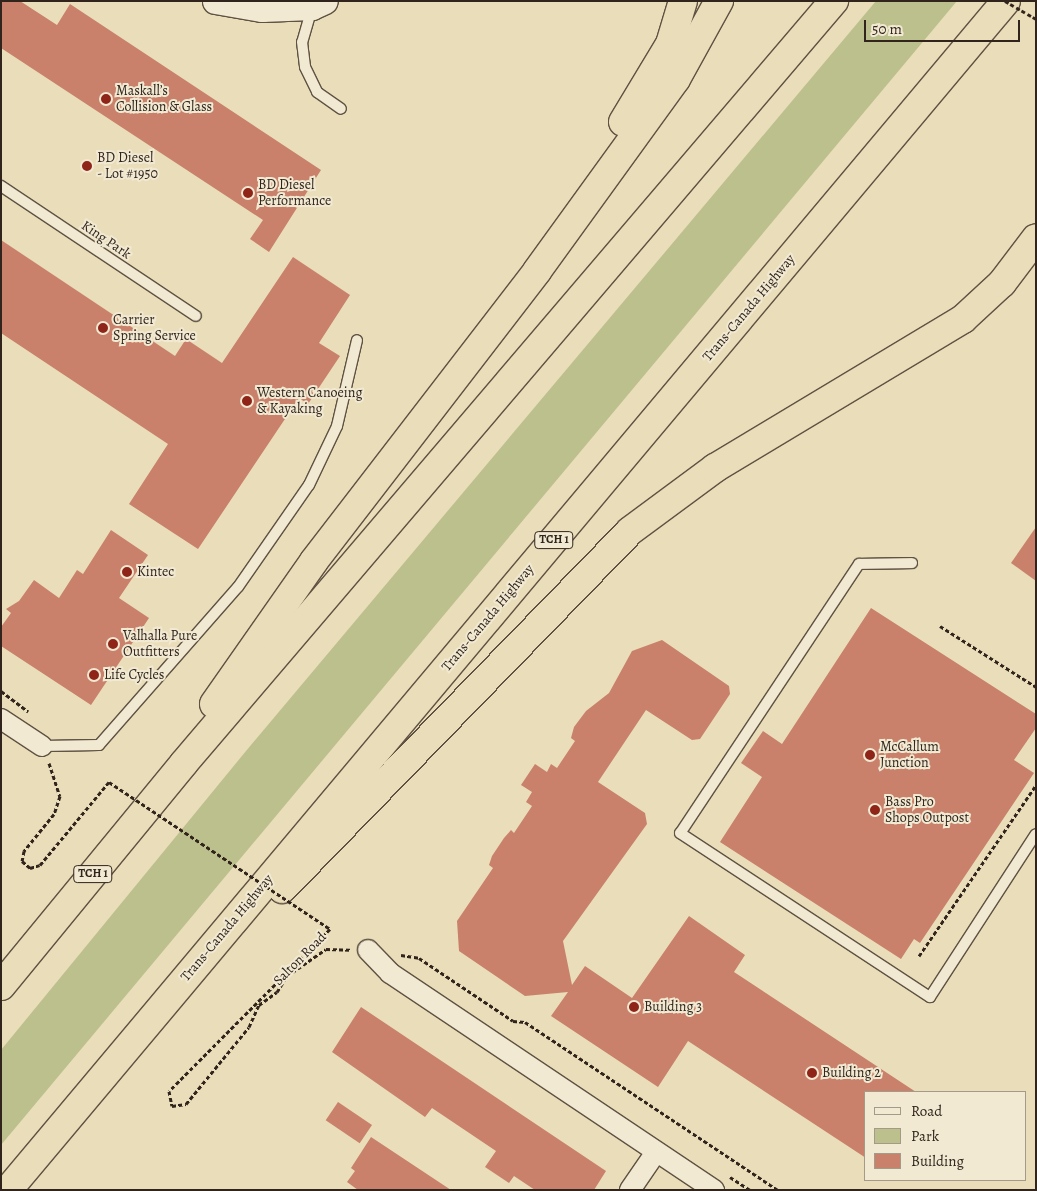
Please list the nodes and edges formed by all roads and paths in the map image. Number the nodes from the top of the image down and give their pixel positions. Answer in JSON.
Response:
{"nodes":[{"id":1,"x":215,"y":1,"type":"edge"},
{"id":2,"x":683,"y":1,"type":"edge"},
{"id":3,"x":719,"y":1,"type":"edge"},
{"id":4,"x":834,"y":1,"type":"edge"},
{"id":5,"x":1006,"y":1,"type":"edge"},
{"id":6,"x":318,"y":4,"type":"edge"},
{"id":7,"x":1036,"y":19,"type":"edge"},
{"id":8,"x":341,"y":109,"type":"dead end"},
{"id":9,"x":1,"y":186,"type":"edge"},
{"id":10,"x":1036,"y":238,"type":"edge"},
{"id":11,"x":537,"y":271,"type":"junction"},
{"id":12,"x":196,"y":316,"type":"dead end"},
{"id":13,"x":357,"y":340,"type":"dead end"},
{"id":14,"x":912,"y":563,"type":"dead end"},
{"id":15,"x":940,"y":626,"type":"dead end"},
{"id":16,"x":1036,"y":687,"type":"edge"},
{"id":17,"x":1,"y":691,"type":"edge"},
{"id":18,"x":26,"y":707,"type":"dead end"},
{"id":19,"x":1,"y":719,"type":"edge"},
{"id":20,"x":42,"y":746,"type":"joint"},
{"id":21,"x":184,"y":763,"type":"junction"},
{"id":22,"x":1036,"y":785,"type":"edge"},
{"id":23,"x":60,"y":788,"type":"dead end"},
{"id":24,"x":1036,"y":834,"type":"edge"},
{"id":25,"x":326,"y":949,"type":"dead end"},
{"id":26,"x":368,"y":950,"type":"dead end"},
{"id":27,"x":400,"y":954,"type":"dead end"},
{"id":28,"x":919,"y":956,"type":"dead end"},
{"id":29,"x":1,"y":986,"type":"edge"},
{"id":30,"x":101,"y":1078,"type":"junction"},
{"id":31,"x":656,"y":1152,"type":"junction"},
{"id":32,"x":8,"y":1190,"type":"edge"},
{"id":33,"x":630,"y":1190,"type":"edge"},
{"id":34,"x":714,"y":1190,"type":"edge"},
{"id":35,"x":778,"y":1190,"type":"edge"}],
"edges":[{"from":1,"to":6,"type":"street"},
{"from":2,"to":11,"type":"highway"},
{"from":3,"to":11,"type":"highway"},
{"from":4,"to":21,"type":"highway","number":"TCH 1"},
{"from":5,"to":7,"type":"path","bridge":true},
{"from":5,"to":30,"type":"highway","name":"Trans-Canada Highway","number":"TCH 1"},
{"from":6,"to":8,"type":"lane"},
{"from":9,"to":12,"type":"lane","name":"King Park"},
{"from":10,"to":30,"type":"highway"},
{"from":11,"to":21,"type":"highway"},
{"from":13,"to":20,"type":"lane"},
{"from":14,"to":24,"type":"lane"},
{"from":15,"to":16,"type":"path"},
{"from":17,"to":18,"type":"path"},
{"from":19,"to":20,"type":"street"},
{"from":21,"to":29,"type":"highway","number":"TCH 1"},
{"from":22,"to":28,"type":"path"},
{"from":23,"to":25,"type":"path","name":"Salton Road","bridge":true},
{"from":26,"to":31,"type":"street"},
{"from":27,"to":35,"type":"path"},
{"from":30,"to":32,"type":"highway","name":"Trans-Canada Highway","number":"TCH 1"},
{"from":31,"to":33,"type":"street"},
{"from":31,"to":34,"type":"street"}]}
